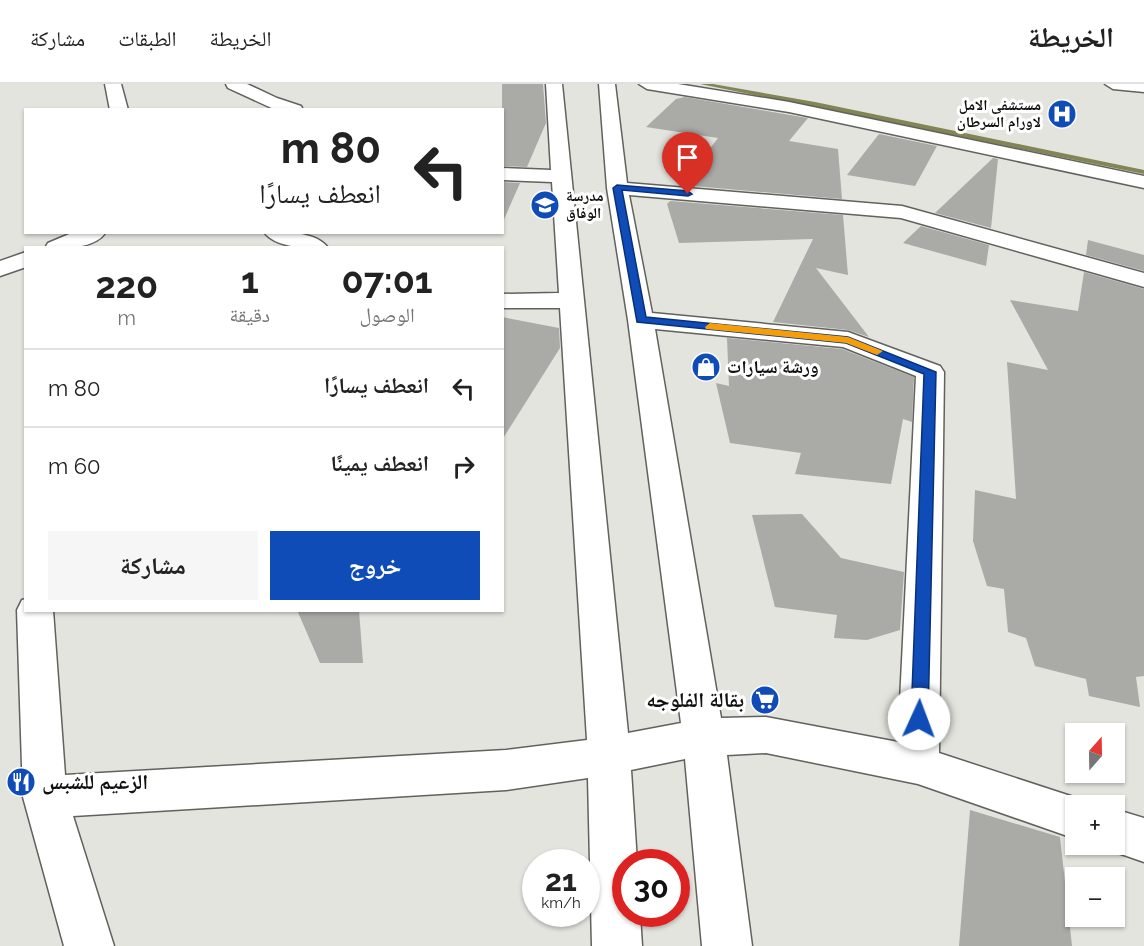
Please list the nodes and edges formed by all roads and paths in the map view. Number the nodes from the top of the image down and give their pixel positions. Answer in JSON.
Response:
{"nodes":[{"id":1,"x":113,"y":84,"type":"edge"},
{"id":2,"x":234,"y":84,"type":"edge"},
{"id":3,"x":554,"y":84,"type":"edge"},
{"id":4,"x":607,"y":84,"type":"edge"},
{"id":5,"x":647,"y":84,"type":"edge"},
{"id":6,"x":1113,"y":84,"type":"edge"},
{"id":7,"x":1143,"y":86,"type":"edge"},
{"id":8,"x":119,"y":108,"type":"edge"},
{"id":9,"x":290,"y":108,"type":"edge"},
{"id":10,"x":504,"y":174,"type":"edge"},
{"id":11,"x":563,"y":177,"type":"junction"},
{"id":12,"x":1144,"y":182,"type":"edge"},
{"id":13,"x":617,"y":188,"type":"junction"},
{"id":14,"x":280,"y":234,"type":"edge"},
{"id":15,"x":109,"y":235,"type":"edge"},
{"id":16,"x":64,"y":246,"type":"edge"},
{"id":17,"x":312,"y":246,"type":"edge"},
{"id":18,"x":24,"y":260,"type":"edge"},
{"id":19,"x":0,"y":269,"type":"edge"},
{"id":20,"x":1144,"y":280,"type":"edge"},
{"id":21,"x":572,"y":300,"type":"junction"},
{"id":22,"x":504,"y":301,"type":"edge"},
{"id":23,"x":641,"y":320,"type":"junction"},
{"id":24,"x":35,"y":612,"type":"edge"},
{"id":25,"x":704,"y":737,"type":"junction"},
{"id":26,"x":609,"y":756,"type":"junction"},
{"id":27,"x":918,"y":765,"type":"junction"},
{"id":28,"x":45,"y":797,"type":"junction"},
{"id":29,"x":1065,"y":814,"type":"edge"},
{"id":30,"x":1125,"y":834,"type":"edge"},
{"id":31,"x":1144,"y":840,"type":"edge"},
{"id":32,"x":89,"y":946,"type":"edge"},
{"id":33,"x":617,"y":946,"type":"edge"},
{"id":34,"x":727,"y":946,"type":"edge"}],
"edges":[{"from":1,"to":8,"type":"street"},
{"from":2,"to":9,"type":"street"},
{"from":3,"to":11,"type":"street"},
{"from":4,"to":13,"type":"street"},
{"from":5,"to":12,"type":"street"},
{"from":6,"to":7,"type":"street"},
{"from":10,"to":11,"type":"street"},
{"from":11,"to":21,"type":"street"},
{"from":13,"to":20,"type":"street"},
{"from":13,"to":23,"type":"street"},
{"from":14,"to":17,"type":"street"},
{"from":15,"to":16,"type":"street"},
{"from":18,"to":19,"type":"street"},
{"from":21,"to":22,"type":"street"},
{"from":21,"to":26,"type":"street"},
{"from":23,"to":25,"type":"street"},
{"from":23,"to":27,"type":"street"},
{"from":24,"to":28,"type":"street"},
{"from":25,"to":26,"type":"street"},
{"from":25,"to":27,"type":"street"},
{"from":25,"to":34,"type":"street"},
{"from":26,"to":28,"type":"street"},
{"from":26,"to":33,"type":"street"},
{"from":27,"to":29,"type":"street"},
{"from":28,"to":32,"type":"street"},
{"from":30,"to":31,"type":"street"}]}
